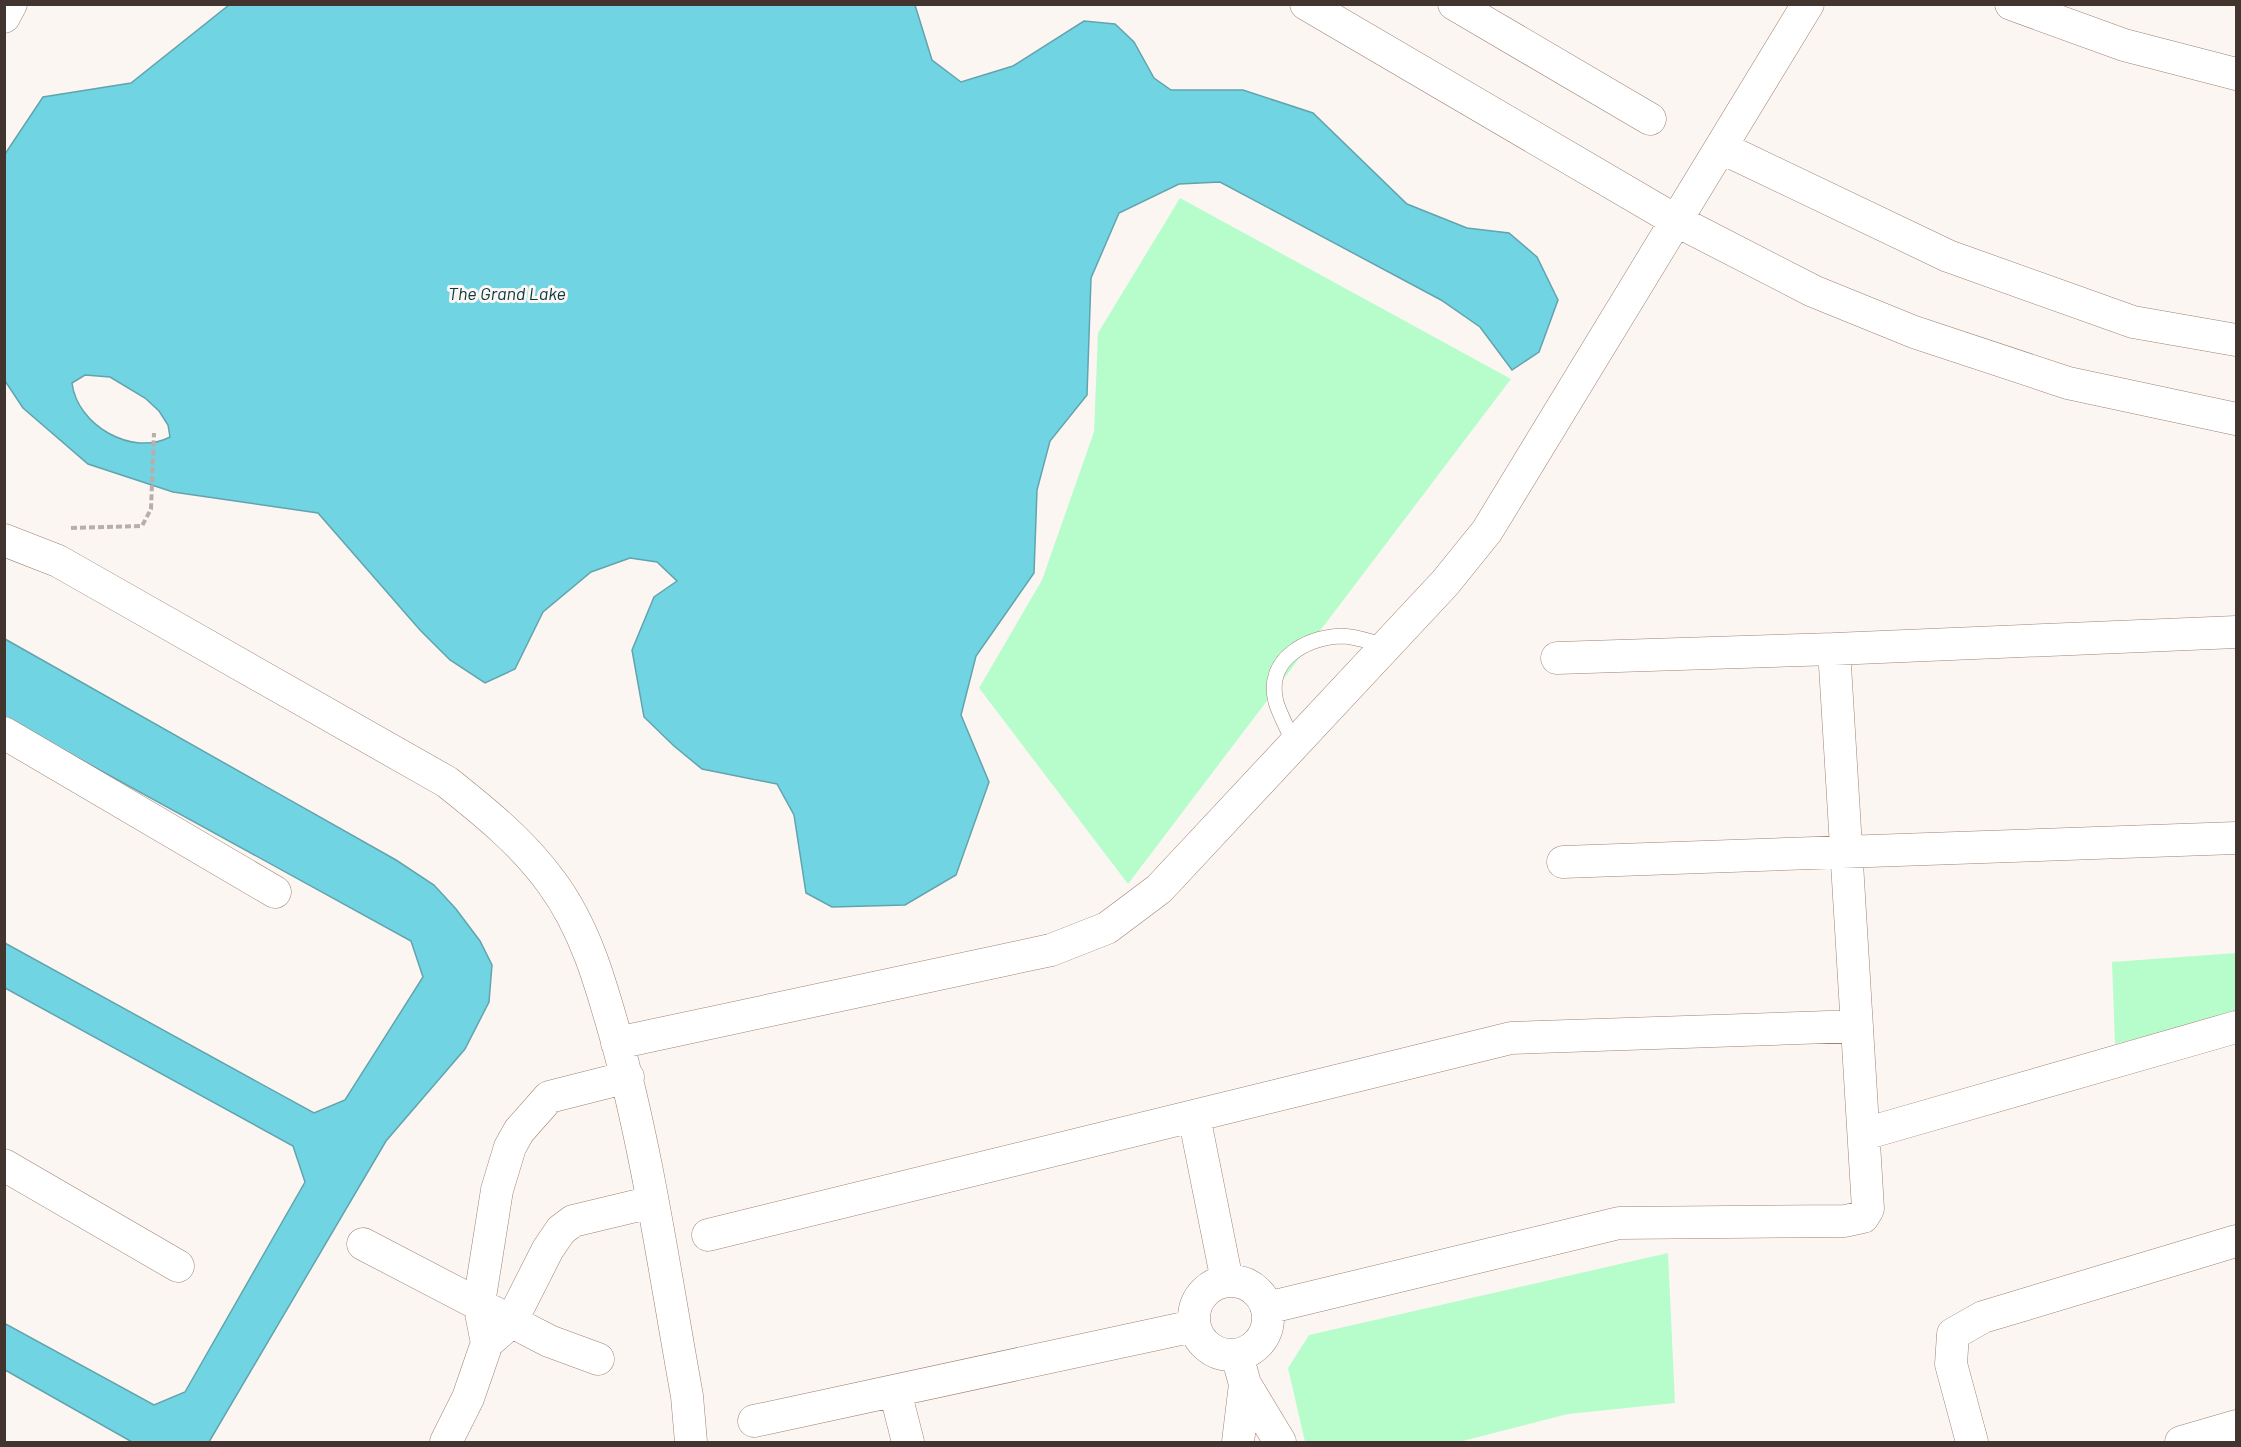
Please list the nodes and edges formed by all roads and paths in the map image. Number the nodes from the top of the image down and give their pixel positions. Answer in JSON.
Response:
{"nodes":[{"id":1,"x":11,"y":4,"type":"edge"},
{"id":2,"x":1306,"y":4,"type":"edge"},
{"id":3,"x":1454,"y":4,"type":"edge"},
{"id":4,"x":1808,"y":4,"type":"edge"},
{"id":5,"x":2011,"y":4,"type":"edge"},
{"id":6,"x":4,"y":17,"type":"edge"},
{"id":7,"x":2236,"y":74,"type":"edge"},
{"id":8,"x":1650,"y":119,"type":"dead end"},
{"id":9,"x":1722,"y":148,"type":"junction"},
{"id":10,"x":1675,"y":220,"type":"junction"},
{"id":11,"x":2236,"y":340,"type":"edge"},
{"id":12,"x":2236,"y":419,"type":"edge"},
{"id":13,"x":154,"y":432,"type":"dead end"},
{"id":14,"x":4,"y":540,"type":"edge"},
{"id":15,"x":58,"y":561,"type":"junction"},
{"id":16,"x":2236,"y":632,"type":"edge"},
{"id":17,"x":1387,"y":646,"type":"junction"},
{"id":18,"x":1834,"y":649,"type":"junction"},
{"id":19,"x":1557,"y":658,"type":"dead end"},
{"id":20,"x":4,"y":733,"type":"edge"},
{"id":21,"x":1295,"y":745,"type":"junction"},
{"id":22,"x":2236,"y":837,"type":"edge"},
{"id":23,"x":1846,"y":852,"type":"junction"},
{"id":24,"x":1563,"y":862,"type":"dead end"},
{"id":25,"x":275,"y":892,"type":"dead end"},
{"id":26,"x":1857,"y":1026,"type":"junction"},
{"id":27,"x":2236,"y":1027,"type":"edge"},
{"id":28,"x":617,"y":1043,"type":"junction"},
{"id":29,"x":628,"y":1077,"type":"junction"},
{"id":30,"x":1194,"y":1116,"type":"junction"},
{"id":31,"x":1864,"y":1134,"type":"junction"},
{"id":32,"x":4,"y":1165,"type":"edge"},
{"id":33,"x":652,"y":1202,"type":"junction"},
{"id":34,"x":708,"y":1235,"type":"dead end"},
{"id":35,"x":2236,"y":1241,"type":"edge"},
{"id":36,"x":363,"y":1244,"type":"dead end"},
{"id":37,"x":178,"y":1266,"type":"dead end"},
{"id":38,"x":1227,"y":1281,"type":"junction"},
{"id":39,"x":479,"y":1304,"type":"junction"},
{"id":40,"x":1267,"y":1308,"type":"junction"},
{"id":41,"x":511,"y":1322,"type":"junction"},
{"id":42,"x":1194,"y":1326,"type":"junction"},
{"id":43,"x":487,"y":1343,"type":"junction"},
{"id":44,"x":598,"y":1359,"type":"dead end"},
{"id":45,"x":1241,"y":1369,"type":"junction"},
{"id":46,"x":895,"y":1391,"type":"junction"},
{"id":47,"x":754,"y":1421,"type":"dead end"},
{"id":48,"x":2236,"y":1426,"type":"edge"},
{"id":49,"x":446,"y":1443,"type":"edge"},
{"id":50,"x":691,"y":1443,"type":"edge"},
{"id":51,"x":908,"y":1443,"type":"edge"},
{"id":52,"x":1238,"y":1443,"type":"edge"},
{"id":53,"x":1280,"y":1443,"type":"edge"},
{"id":54,"x":1972,"y":1443,"type":"edge"},
{"id":55,"x":2181,"y":1443,"type":"edge"}],
"edges":[{"from":1,"to":6,"type":"street"},
{"from":2,"to":10,"type":"street"},
{"from":3,"to":8,"type":"street"},
{"from":4,"to":9,"type":"street"},
{"from":5,"to":7,"type":"street"},
{"from":9,"to":10,"type":"street"},
{"from":9,"to":11,"type":"street"},
{"from":10,"to":12,"type":"street"},
{"from":10,"to":17,"type":"street"},
{"from":13,"to":15,"type":"path"},
{"from":14,"to":15,"type":"street"},
{"from":15,"to":28,"type":"street"},
{"from":16,"to":18,"type":"street"},
{"from":17,"to":21,"type":"street"},
{"from":17,"to":21,"type":"lane"},
{"from":18,"to":19,"type":"street"},
{"from":18,"to":23,"type":"street"},
{"from":20,"to":25,"type":"street"},
{"from":21,"to":28,"type":"street"},
{"from":22,"to":23,"type":"street"},
{"from":23,"to":24,"type":"street"},
{"from":23,"to":26,"type":"street"},
{"from":26,"to":30,"type":"street"},
{"from":26,"to":31,"type":"street"},
{"from":27,"to":31,"type":"street"},
{"from":28,"to":29,"type":"street"},
{"from":29,"to":33,"type":"street"},
{"from":29,"to":39,"type":"street"},
{"from":30,"to":34,"type":"street"},
{"from":30,"to":38,"type":"street"},
{"from":31,"to":40,"type":"street"},
{"from":32,"to":37,"type":"street"},
{"from":33,"to":41,"type":"street"},
{"from":33,"to":50,"type":"street"},
{"from":35,"to":54,"type":"street"},
{"from":36,"to":39,"type":"street"},
{"from":38,"to":40,"type":"street"},
{"from":38,"to":42,"type":"street"},
{"from":39,"to":41,"type":"street"},
{"from":39,"to":43,"type":"street"},
{"from":40,"to":45,"type":"street"},
{"from":41,"to":43,"type":"street"},
{"from":41,"to":44,"type":"street"},
{"from":42,"to":45,"type":"street"},
{"from":42,"to":46,"type":"street"},
{"from":43,"to":49,"type":"street"},
{"from":45,"to":52,"type":"street"},
{"from":45,"to":53,"type":"street"},
{"from":46,"to":47,"type":"street"},
{"from":46,"to":51,"type":"street"},
{"from":48,"to":55,"type":"street"}]}
